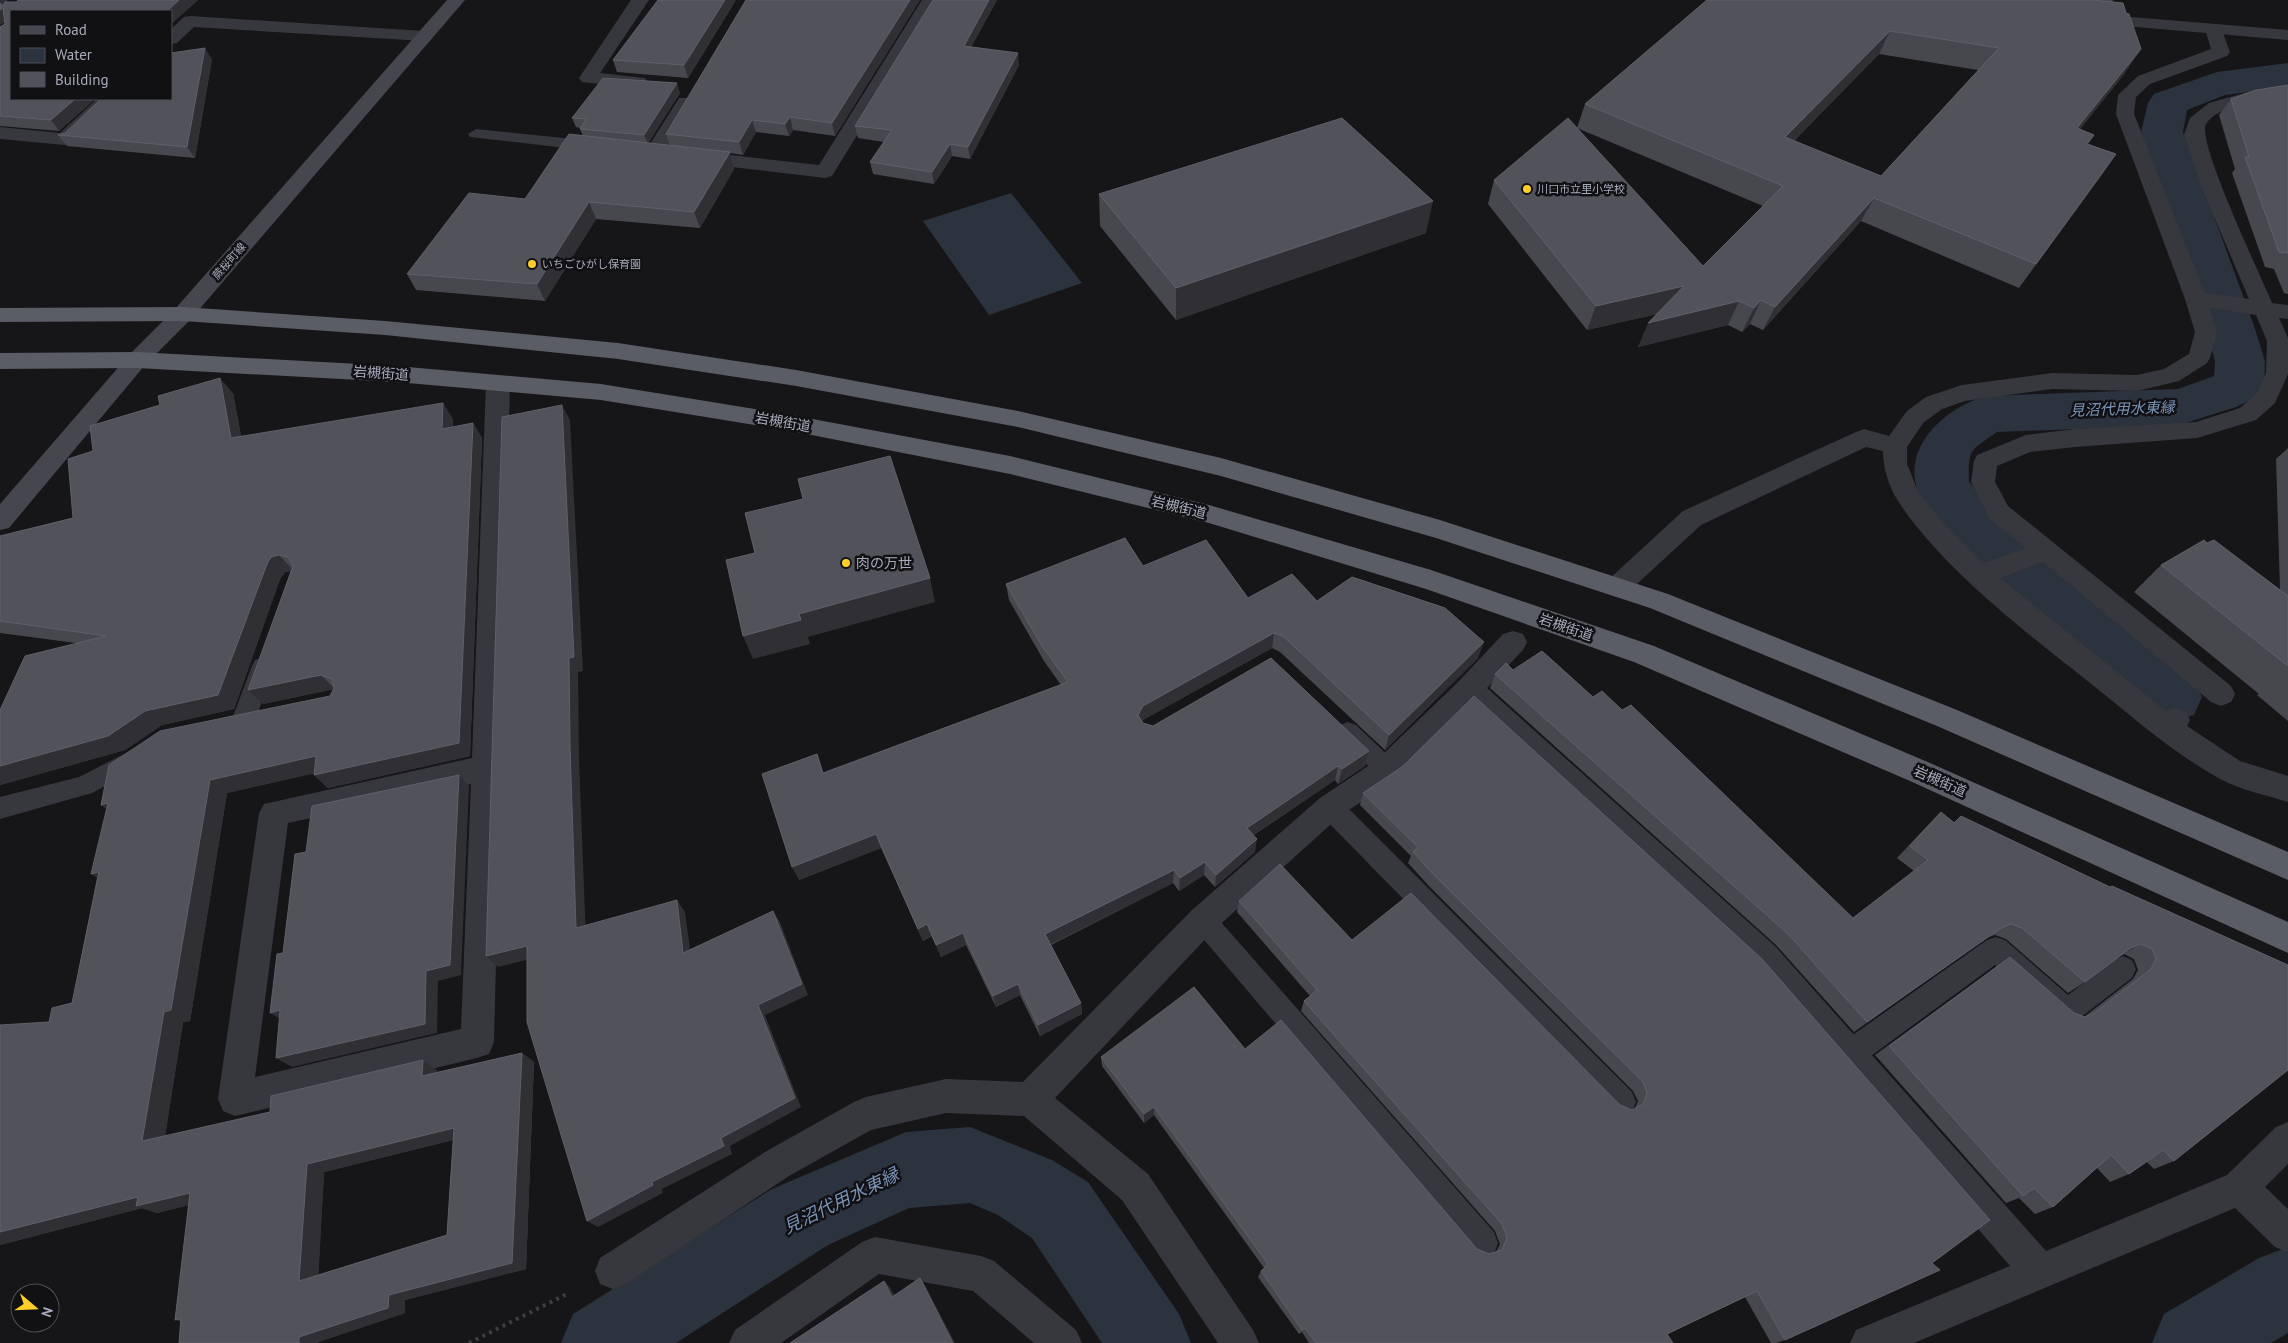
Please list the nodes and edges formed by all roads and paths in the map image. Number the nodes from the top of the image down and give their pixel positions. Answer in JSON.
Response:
{"nodes":[{"id":1,"x":456,"y":0,"type":"edge"},
{"id":2,"x":640,"y":0,"type":"edge"},
{"id":3,"x":931,"y":0,"type":"edge"},
{"id":4,"x":207,"y":5,"type":"dead end"},
{"id":5,"x":2081,"y":17,"type":"edge"},
{"id":6,"x":190,"y":21,"type":"junction"},
{"id":7,"x":2214,"y":29,"type":"junction"},
{"id":8,"x":2288,"y":34,"type":"edge"},
{"id":9,"x":424,"y":36,"type":"junction"},
{"id":10,"x":172,"y":38,"type":"edge"},
{"id":11,"x":656,"y":83,"type":"edge"},
{"id":12,"x":686,"y":85,"type":"dead end"},
{"id":13,"x":2288,"y":91,"type":"edge"},
{"id":14,"x":107,"y":100,"type":"edge"},
{"id":15,"x":0,"y":133,"type":"edge"},
{"id":16,"x":476,"y":134,"type":"dead end"},
{"id":17,"x":608,"y":147,"type":"edge"},
{"id":18,"x":637,"y":150,"type":"edge"},
{"id":19,"x":656,"y":152,"type":"junction"},
{"id":20,"x":2196,"y":299,"type":"junction"},
{"id":21,"x":2262,"y":308,"type":"junction"},
{"id":22,"x":2288,"y":312,"type":"edge"},
{"id":23,"x":183,"y":314,"type":"junction"},
{"id":24,"x":0,"y":315,"type":"edge"},
{"id":25,"x":136,"y":360,"type":"junction"},
{"id":26,"x":0,"y":361,"type":"edge"},
{"id":27,"x":498,"y":383,"type":"junction"},
{"id":28,"x":1896,"y":446,"type":"junction"},
{"id":29,"x":0,"y":521,"type":"edge"},
{"id":30,"x":2042,"y":553,"type":"junction"},
{"id":31,"x":1989,"y":571,"type":"junction"},
{"id":32,"x":1617,"y":587,"type":"junction"},
{"id":33,"x":1513,"y":642,"type":"dead end"},
{"id":34,"x":270,"y":645,"type":"edge"},
{"id":35,"x":1469,"y":689,"type":"junction"},
{"id":36,"x":2220,"y":694,"type":"dead end"},
{"id":37,"x":271,"y":714,"type":"edge"},
{"id":38,"x":1329,"y":714,"type":"edge"},
{"id":39,"x":148,"y":749,"type":"edge"},
{"id":40,"x":486,"y":768,"type":"junction"},
{"id":41,"x":1387,"y":769,"type":"junction"},
{"id":42,"x":2288,"y":789,"type":"edge"},
{"id":43,"x":1330,"y":807,"type":"junction"},
{"id":44,"x":0,"y":808,"type":"edge"},
{"id":45,"x":2288,"y":866,"type":"edge"},
{"id":46,"x":1203,"y":920,"type":"junction"},
{"id":47,"x":2288,"y":938,"type":"edge"},
{"id":48,"x":2122,"y":969,"type":"edge"},
{"id":49,"x":1850,"y":1054,"type":"junction"},
{"id":50,"x":1030,"y":1099,"type":"junction"},
{"id":51,"x":1622,"y":1102,"type":"dead end"},
{"id":52,"x":2288,"y":1139,"type":"edge"},
{"id":53,"x":2240,"y":1188,"type":"junction"},
{"id":54,"x":2288,"y":1234,"type":"edge"},
{"id":55,"x":1484,"y":1242,"type":"dead end"},
{"id":56,"x":613,"y":1271,"type":"joint"},
{"id":57,"x":2040,"y":1272,"type":"junction"},
{"id":58,"x":470,"y":1343,"type":"edge"},
{"id":59,"x":748,"y":1343,"type":"edge"},
{"id":60,"x":1063,"y":1343,"type":"edge"},
{"id":61,"x":1240,"y":1343,"type":"edge"},
{"id":62,"x":1869,"y":1343,"type":"edge"}],
"edges":[{"from":1,"to":9,"type":"main road","name":"蕨桜町線"},
{"from":2,"to":11,"type":"street"},
{"from":3,"to":19,"type":"street"},
{"from":4,"to":6,"type":"street"},
{"from":5,"to":7,"type":"street"},
{"from":6,"to":9,"type":"street"},
{"from":6,"to":10,"type":"street"},
{"from":7,"to":8,"type":"street"},
{"from":7,"to":20,"type":"street"},
{"from":9,"to":23,"type":"main road","name":"蕨桜町線"},
{"from":12,"to":19,"type":"street"},
{"from":13,"to":21,"type":"street"},
{"from":14,"to":15,"type":"street"},
{"from":16,"to":17,"type":"lane"},
{"from":18,"to":19,"type":"lane"},
{"from":20,"to":21,"type":"street"},
{"from":20,"to":28,"type":"street"},
{"from":21,"to":22,"type":"street"},
{"from":21,"to":30,"type":"street"},
{"from":23,"to":24,"type":"highway"},
{"from":23,"to":25,"type":"main road","name":"蕨桜町線"},
{"from":23,"to":32,"type":"highway"},
{"from":25,"to":26,"type":"highway","name":"岩槻街道"},
{"from":25,"to":27,"type":"highway","name":"岩槻街道"},
{"from":25,"to":29,"type":"main road","name":"蕨桜町線"},
{"from":27,"to":40,"type":"street"},
{"from":27,"to":47,"type":"highway","name":"岩槻街道"},
{"from":28,"to":31,"type":"street"},
{"from":28,"to":32,"type":"street"},
{"from":30,"to":31,"type":"street"},
{"from":30,"to":36,"type":"street"},
{"from":31,"to":42,"type":"street"},
{"from":32,"to":45,"type":"highway"},
{"from":33,"to":35,"type":"street"},
{"from":34,"to":37,"type":"lane"},
{"from":35,"to":41,"type":"street"},
{"from":35,"to":49,"type":"street"},
{"from":38,"to":41,"type":"lane"},
{"from":39,"to":44,"type":"lane"},
{"from":40,"to":40,"type":"street"},
{"from":41,"to":43,"type":"street"},
{"from":43,"to":46,"type":"street"},
{"from":43,"to":51,"type":"lane"},
{"from":46,"to":50,"type":"street"},
{"from":46,"to":55,"type":"lane"},
{"from":48,"to":49,"type":"lane"},
{"from":49,"to":57,"type":"street"},
{"from":50,"to":56,"type":"street"},
{"from":50,"to":61,"type":"street"},
{"from":52,"to":53,"type":"street"},
{"from":53,"to":54,"type":"street"},
{"from":53,"to":57,"type":"street"},
{"from":56,"to":58,"type":"path"},
{"from":57,"to":62,"type":"street"},
{"from":59,"to":60,"type":"street"}]}
